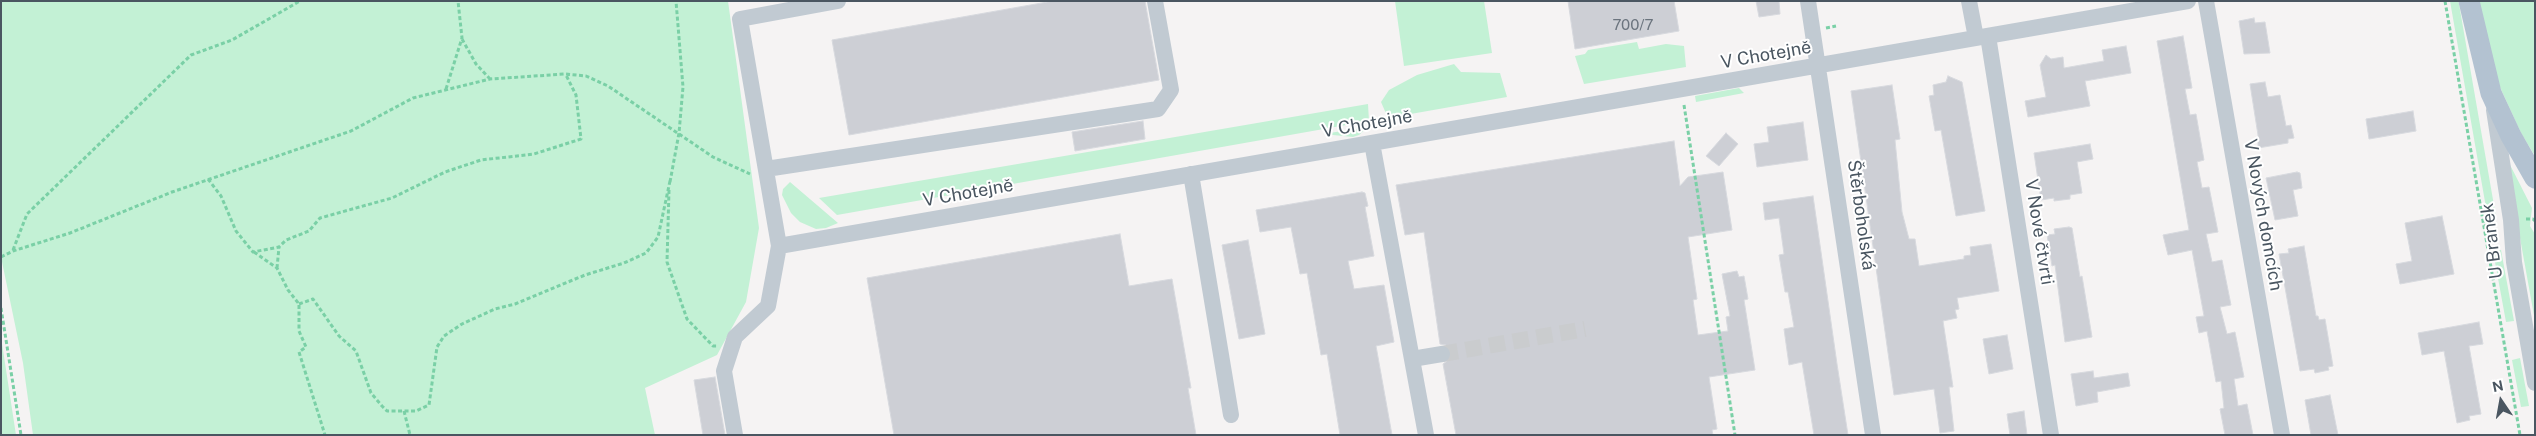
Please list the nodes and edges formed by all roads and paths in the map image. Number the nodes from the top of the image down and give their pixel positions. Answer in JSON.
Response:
{"nodes":[{"id":1,"x":300,"y":1,"type":"edge"},
{"id":2,"x":458,"y":1,"type":"edge"},
{"id":3,"x":676,"y":1,"type":"edge"},
{"id":4,"x":838,"y":1,"type":"edge"},
{"id":5,"x":1155,"y":1,"type":"edge"},
{"id":6,"x":1808,"y":1,"type":"edge"},
{"id":7,"x":1969,"y":1,"type":"edge"},
{"id":8,"x":2188,"y":1,"type":"edge"},
{"id":9,"x":2206,"y":1,"type":"edge"},
{"id":10,"x":2445,"y":1,"type":"edge"},
{"id":11,"x":2469,"y":1,"type":"edge"},
{"id":12,"x":814,"y":3,"type":"edge"},
{"id":13,"x":1982,"y":37,"type":"junction"},
{"id":14,"x":462,"y":38,"type":"junction"},
{"id":15,"x":1818,"y":66,"type":"junction"},
{"id":16,"x":565,"y":74,"type":"junction"},
{"id":17,"x":490,"y":79,"type":"junction"},
{"id":18,"x":446,"y":89,"type":"junction"},
{"id":19,"x":1682,"y":90,"type":"junction"},
{"id":20,"x":2492,"y":93,"type":"junction"},
{"id":21,"x":680,"y":133,"type":"junction"},
{"id":22,"x":1372,"y":143,"type":"junction"},
{"id":23,"x":1191,"y":174,"type":"junction"},
{"id":24,"x":767,"y":176,"type":"junction"},
{"id":25,"x":2535,"y":178,"type":"edge"},
{"id":26,"x":208,"y":179,"type":"junction"},
{"id":27,"x":670,"y":181,"type":"junction"},
{"id":28,"x":779,"y":246,"type":"junction"},
{"id":29,"x":279,"y":247,"type":"junction"},
{"id":30,"x":13,"y":251,"type":"junction"},
{"id":31,"x":253,"y":252,"type":"junction"},
{"id":32,"x":1,"y":257,"type":"edge"},
{"id":33,"x":277,"y":268,"type":"junction"},
{"id":34,"x":299,"y":304,"type":"junction"},
{"id":35,"x":1,"y":308,"type":"edge"},
{"id":36,"x":732,"y":347,"type":"junction"},
{"id":37,"x":1442,"y":354,"type":"tunnel mouth"},
{"id":38,"x":1412,"y":359,"type":"junction"},
{"id":39,"x":2535,"y":383,"type":"edge"},
{"id":40,"x":404,"y":411,"type":"junction"},
{"id":41,"x":1231,"y":415,"type":"dead end"},
{"id":42,"x":21,"y":435,"type":"edge"},
{"id":43,"x":325,"y":435,"type":"edge"},
{"id":44,"x":410,"y":435,"type":"edge"},
{"id":45,"x":735,"y":435,"type":"edge"},
{"id":46,"x":1426,"y":435,"type":"edge"},
{"id":47,"x":1735,"y":435,"type":"edge"},
{"id":48,"x":1873,"y":435,"type":"edge"},
{"id":49,"x":2051,"y":435,"type":"edge"},
{"id":50,"x":2282,"y":435,"type":"edge"},
{"id":51,"x":2520,"y":435,"type":"edge"}],
"edges":[{"from":1,"to":30,"type":"path"},
{"from":2,"to":14,"type":"path"},
{"from":3,"to":21,"type":"path"},
{"from":4,"to":12,"type":"street"},
{"from":5,"to":24,"type":"street"},
{"from":6,"to":15,"type":"street","name":"Štěrboholská"},
{"from":7,"to":13,"type":"street","name":"V Nové čtvrti"},
{"from":8,"to":13,"type":"street","name":"V Chotejně"},
{"from":9,"to":50,"type":"street","name":"V Nových domcích"},
{"from":10,"to":51,"type":"path"},
{"from":11,"to":20,"type":"main road"},
{"from":12,"to":24,"type":"street"},
{"from":13,"to":15,"type":"street","name":"V Chotejně"},
{"from":13,"to":49,"type":"street","name":"V Nové čtvrti"},
{"from":14,"to":17,"type":"path"},
{"from":14,"to":18,"type":"path"},
{"from":15,"to":19,"type":"street","name":"V Chotejně"},
{"from":15,"to":48,"type":"street","name":"Štěrboholská"},
{"from":16,"to":17,"type":"path"},
{"from":16,"to":21,"type":"path"},
{"from":16,"to":29,"type":"path"},
{"from":17,"to":18,"type":"path"},
{"from":18,"to":26,"type":"path"},
{"from":19,"to":22,"type":"street","name":"V Chotejně"},
{"from":19,"to":47,"type":"path"},
{"from":20,"to":25,"type":"main road"},
{"from":20,"to":39,"type":"street","name":"U Branek"},
{"from":21,"to":24,"type":"path"},
{"from":21,"to":27,"type":"path"},
{"from":22,"to":23,"type":"street","name":"V Chotejně"},
{"from":22,"to":38,"type":"street"},
{"from":23,"to":28,"type":"street","name":"V Chotejně"},
{"from":23,"to":41,"type":"street"},
{"from":24,"to":28,"type":"street"},
{"from":26,"to":30,"type":"path"},
{"from":26,"to":31,"type":"path"},
{"from":27,"to":36,"type":"path"},
{"from":27,"to":40,"type":"path"},
{"from":28,"to":36,"type":"street"},
{"from":29,"to":31,"type":"path"},
{"from":29,"to":33,"type":"path"},
{"from":30,"to":32,"type":"path"},
{"from":31,"to":33,"type":"path"},
{"from":33,"to":34,"type":"path"},
{"from":34,"to":40,"type":"path"},
{"from":34,"to":43,"type":"path"},
{"from":35,"to":42,"type":"path"},
{"from":36,"to":45,"type":"street"},
{"from":37,"to":38,"type":"street"},
{"from":38,"to":46,"type":"street"},
{"from":40,"to":44,"type":"path"}]}
